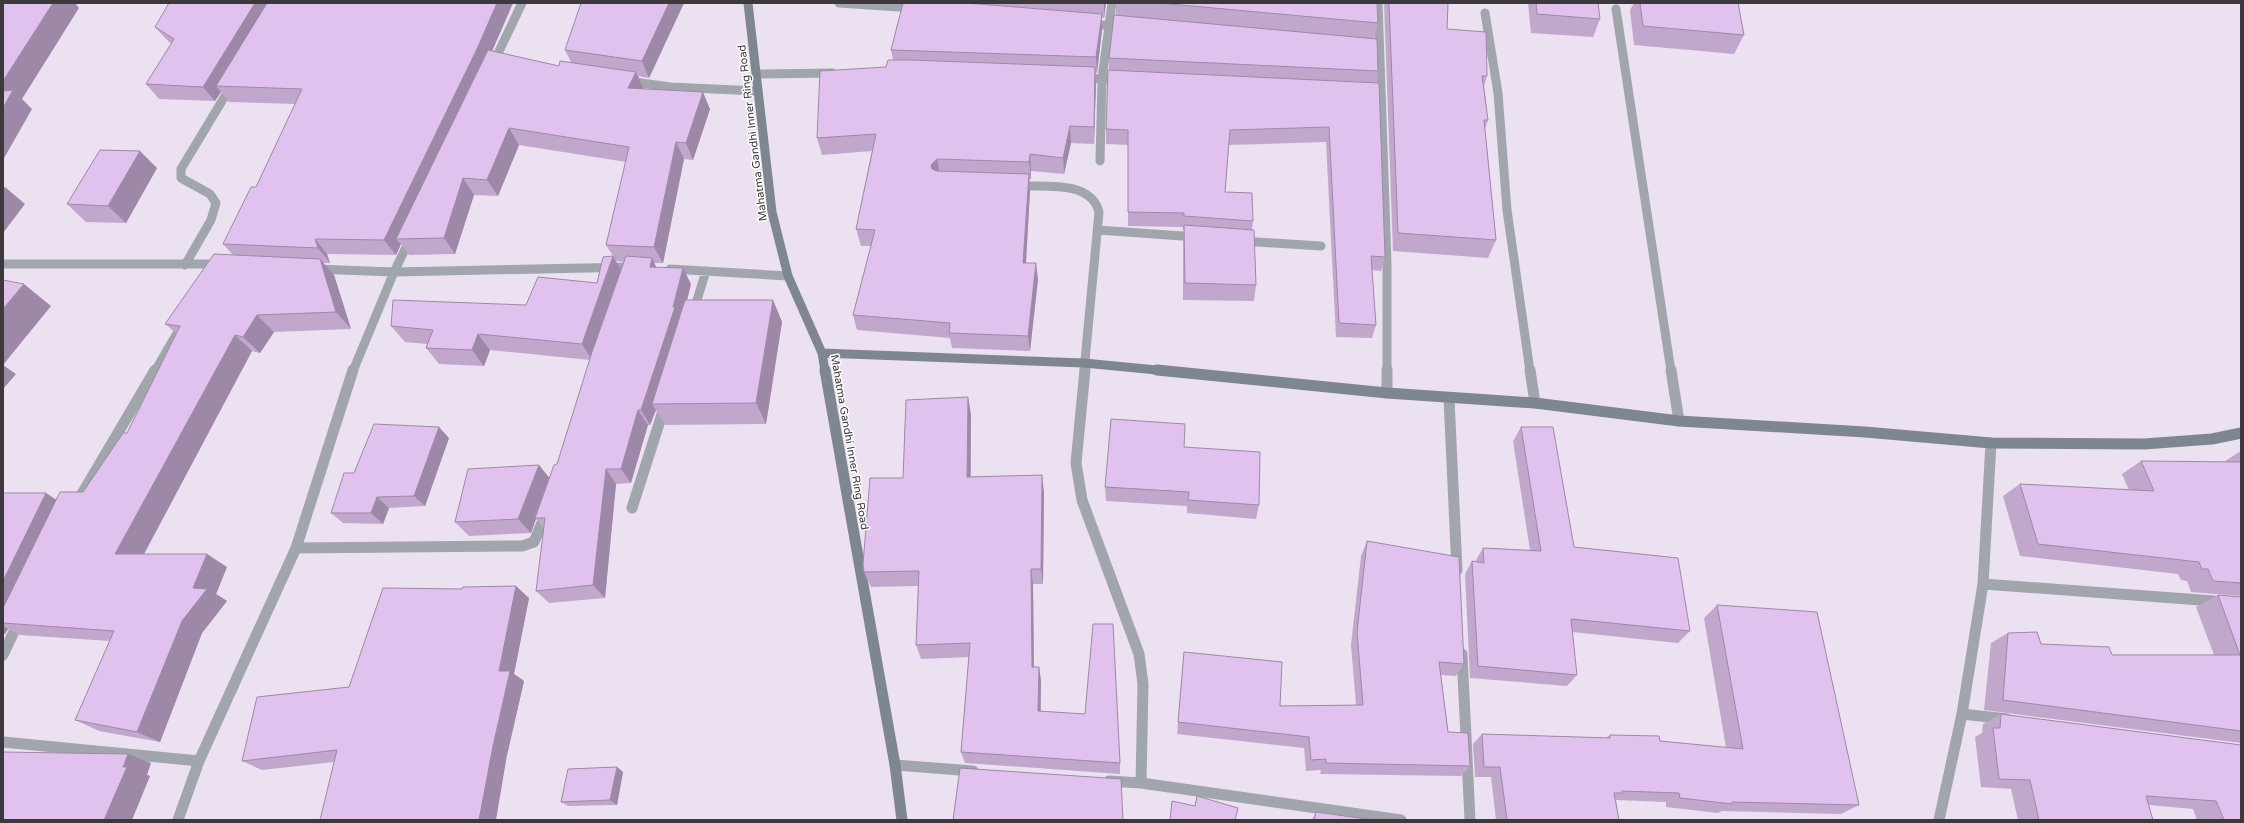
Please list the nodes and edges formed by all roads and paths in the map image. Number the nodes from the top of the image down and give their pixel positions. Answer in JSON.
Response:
{"nodes":[{"id":1,"x":522,"y":3,"type":"edge"},
{"id":2,"x":748,"y":3,"type":"edge"},
{"id":3,"x":839,"y":3,"type":"edge"},
{"id":4,"x":1112,"y":3,"type":"edge"},
{"id":5,"x":1378,"y":3,"type":"edge"},
{"id":6,"x":922,"y":8,"type":"edge"},
{"id":7,"x":1616,"y":9,"type":"dead end"},
{"id":8,"x":1485,"y":12,"type":"dead end"},
{"id":9,"x":1077,"y":22,"type":"edge"},
{"id":10,"x":1108,"y":26,"type":"junction"},
{"id":11,"x":1132,"y":28,"type":"edge"},
{"id":12,"x":838,"y":73,"type":"edge"},
{"id":13,"x":489,"y":74,"type":"edge"},
{"id":14,"x":756,"y":74,"type":"junction"},
{"id":15,"x":236,"y":77,"type":"edge"},
{"id":16,"x":1071,"y":78,"type":"edge"},
{"id":17,"x":617,"y":79,"type":"edge"},
{"id":18,"x":1102,"y":79,"type":"junction"},
{"id":19,"x":1118,"y":80,"type":"edge"},
{"id":20,"x":758,"y":91,"type":"junction"},
{"id":21,"x":1100,"y":161,"type":"dead end"},
{"id":22,"x":1005,"y":185,"type":"edge"},
{"id":23,"x":415,"y":230,"type":"edge"},
{"id":24,"x":1098,"y":230,"type":"junction"},
{"id":25,"x":1209,"y":238,"type":"edge"},
{"id":26,"x":1230,"y":240,"type":"edge"},
{"id":27,"x":1321,"y":246,"type":"dead end"},
{"id":28,"x":3,"y":264,"type":"edge"},
{"id":29,"x":217,"y":264,"type":"junction"},
{"id":30,"x":185,"y":265,"type":"junction"},
{"id":31,"x":232,"y":265,"type":"edge"},
{"id":32,"x":302,"y":268,"type":"edge"},
{"id":33,"x":646,"y":268,"type":"edge"},
{"id":34,"x":662,"y":269,"type":"edge"},
{"id":35,"x":394,"y":272,"type":"junction"},
{"id":36,"x":706,"y":272,"type":"junction"},
{"id":37,"x":788,"y":276,"type":"junction"},
{"id":38,"x":209,"y":278,"type":"edge"},
{"id":39,"x":189,"y":312,"type":"edge"},
{"id":40,"x":690,"y":325,"type":"edge"},
{"id":41,"x":822,"y":353,"type":"junction"},
{"id":42,"x":1084,"y":363,"type":"junction"},
{"id":43,"x":1387,"y":393,"type":"junction"},
{"id":44,"x":668,"y":394,"type":"edge"},
{"id":45,"x":1448,"y":398,"type":"junction"},
{"id":46,"x":1535,"y":403,"type":"junction"},
{"id":47,"x":1679,"y":421,"type":"junction"},
{"id":48,"x":2241,"y":433,"type":"edge"},
{"id":49,"x":1991,"y":443,"type":"junction"},
{"id":50,"x":549,"y":506,"type":"edge"},
{"id":51,"x":632,"y":508,"type":"dead end"},
{"id":52,"x":68,"y":516,"type":"edge"},
{"id":53,"x":296,"y":548,"type":"junction"},
{"id":54,"x":1458,"y":581,"type":"edge"},
{"id":55,"x":1983,"y":584,"type":"junction"},
{"id":56,"x":2241,"y":603,"type":"edge"},
{"id":57,"x":23,"y":613,"type":"edge"},
{"id":58,"x":1461,"y":645,"type":"edge"},
{"id":59,"x":3,"y":655,"type":"edge"},
{"id":60,"x":1962,"y":714,"type":"junction"},
{"id":61,"x":2016,"y":721,"type":"edge"},
{"id":62,"x":3,"y":742,"type":"edge"},
{"id":63,"x":199,"y":760,"type":"junction"},
{"id":64,"x":895,"y":765,"type":"junction"},
{"id":65,"x":982,"y":771,"type":"edge"},
{"id":66,"x":1093,"y":779,"type":"edge"},
{"id":67,"x":1141,"y":783,"type":"junction"},
{"id":68,"x":178,"y":820,"type":"edge"},
{"id":69,"x":902,"y":820,"type":"edge"},
{"id":70,"x":1401,"y":820,"type":"edge"},
{"id":71,"x":1470,"y":820,"type":"edge"},
{"id":72,"x":1939,"y":820,"type":"edge"}],
"edges":[{"from":1,"to":13,"type":"street"},
{"from":2,"to":14,"type":"main road","name":"Mahatma Gandhi Inner Ring Road"},
{"from":3,"to":6,"type":"street"},
{"from":4,"to":10,"type":"street"},
{"from":5,"to":43,"type":"street"},
{"from":7,"to":47,"type":"street"},
{"from":8,"to":46,"type":"street"},
{"from":9,"to":10,"type":"street"},
{"from":10,"to":11,"type":"street"},
{"from":10,"to":18,"type":"street"},
{"from":12,"to":14,"type":"street"},
{"from":14,"to":20,"type":"main road","name":"Mahatma Gandhi Inner Ring Road"},
{"from":15,"to":30,"type":"street"},
{"from":16,"to":18,"type":"street"},
{"from":17,"to":20,"type":"street"},
{"from":18,"to":19,"type":"street"},
{"from":18,"to":21,"type":"street"},
{"from":20,"to":37,"type":"main road","name":"Mahatma Gandhi Inner Ring Road"},
{"from":22,"to":24,"type":"street"},
{"from":23,"to":35,"type":"street"},
{"from":24,"to":25,"type":"street"},
{"from":24,"to":42,"type":"street"},
{"from":26,"to":27,"type":"street"},
{"from":28,"to":30,"type":"street"},
{"from":29,"to":30,"type":"street"},
{"from":29,"to":31,"type":"street"},
{"from":29,"to":38,"type":"street"},
{"from":32,"to":35,"type":"street"},
{"from":33,"to":35,"type":"street"},
{"from":34,"to":36,"type":"street"},
{"from":35,"to":53,"type":"street"},
{"from":36,"to":37,"type":"street"},
{"from":36,"to":40,"type":"street"},
{"from":37,"to":41,"type":"main road","name":"Mahatma Gandhi Inner Ring Road"},
{"from":39,"to":52,"type":"street"},
{"from":41,"to":42,"type":"main road"},
{"from":41,"to":64,"type":"main road","name":"Mahatma Gandhi Inner Ring Road"},
{"from":42,"to":43,"type":"main road"},
{"from":42,"to":67,"type":"street"},
{"from":43,"to":45,"type":"main road"},
{"from":44,"to":51,"type":"street"},
{"from":45,"to":46,"type":"main road"},
{"from":45,"to":54,"type":"street"},
{"from":46,"to":47,"type":"main road"},
{"from":47,"to":49,"type":"main road"},
{"from":48,"to":49,"type":"main road"},
{"from":49,"to":55,"type":"street"},
{"from":50,"to":53,"type":"street"},
{"from":53,"to":63,"type":"street"},
{"from":55,"to":56,"type":"street"},
{"from":55,"to":60,"type":"street"},
{"from":57,"to":59,"type":"street"},
{"from":58,"to":71,"type":"street"},
{"from":60,"to":61,"type":"street"},
{"from":60,"to":72,"type":"street"},
{"from":62,"to":63,"type":"street"},
{"from":63,"to":68,"type":"street"},
{"from":64,"to":65,"type":"street"},
{"from":64,"to":69,"type":"main road","name":"Mahatma Gandhi Inner Ring Road"},
{"from":66,"to":67,"type":"street"},
{"from":67,"to":70,"type":"street"}]}
